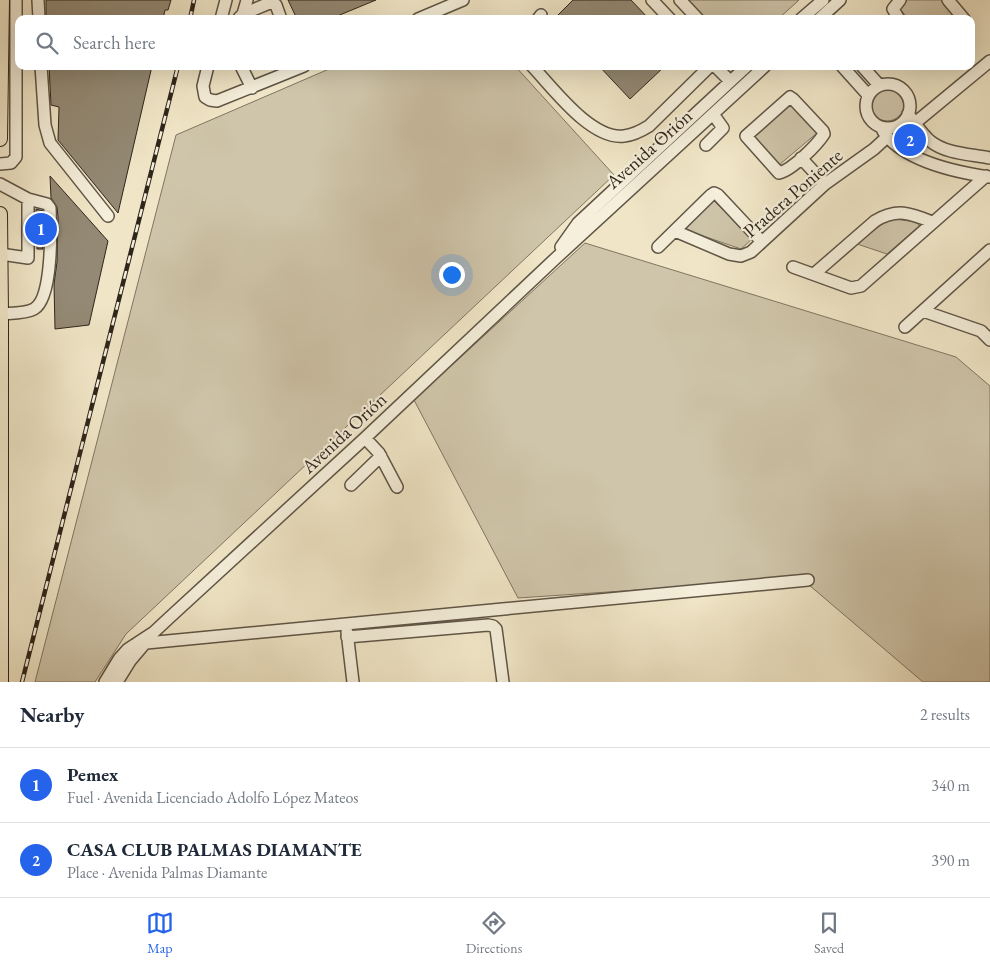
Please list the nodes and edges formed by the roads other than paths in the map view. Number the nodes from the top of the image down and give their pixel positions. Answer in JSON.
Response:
{"nodes":[{"id":1,"x":2,"y":0,"type":"edge"},
{"id":2,"x":16,"y":0,"type":"edge"},
{"id":3,"x":38,"y":0,"type":"edge"},
{"id":4,"x":226,"y":0,"type":"edge"},
{"id":5,"x":247,"y":0,"type":"edge"},
{"id":6,"x":463,"y":0,"type":"edge"},
{"id":7,"x":652,"y":0,"type":"edge"},
{"id":8,"x":680,"y":0,"type":"edge"},
{"id":9,"x":900,"y":0,"type":"edge"},
{"id":10,"x":948,"y":0,"type":"edge"},
{"id":11,"x":830,"y":2,"type":"edge"},
{"id":12,"x":39,"y":15,"type":"edge"},
{"id":13,"x":222,"y":15,"type":"edge"},
{"id":14,"x":241,"y":15,"type":"edge"},
{"id":15,"x":243,"y":15,"type":"edge"},
{"id":16,"x":280,"y":15,"type":"edge"},
{"id":17,"x":427,"y":15,"type":"edge"},
{"id":18,"x":666,"y":15,"type":"edge"},
{"id":19,"x":694,"y":15,"type":"edge"},
{"id":20,"x":808,"y":15,"type":"edge"},
{"id":21,"x":821,"y":15,"type":"edge"},
{"id":22,"x":835,"y":15,"type":"edge"},
{"id":23,"x":897,"y":15,"type":"edge"},
{"id":24,"x":961,"y":15,"type":"edge"},
{"id":25,"x":12,"y":52,"type":"edge"},
{"id":26,"x":990,"y":61,"type":"edge"},
{"id":27,"x":975,"y":68,"type":"edge"},
{"id":28,"x":41,"y":70,"type":"edge"},
{"id":29,"x":207,"y":70,"type":"edge"},
{"id":30,"x":244,"y":70,"type":"edge"},
{"id":31,"x":295,"y":70,"type":"edge"},
{"id":32,"x":536,"y":70,"type":"edge"},
{"id":33,"x":706,"y":70,"type":"edge"},
{"id":34,"x":719,"y":70,"type":"edge"},
{"id":35,"x":742,"y":70,"type":"edge"},
{"id":36,"x":761,"y":70,"type":"edge"},
{"id":37,"x":846,"y":70,"type":"edge"},
{"id":38,"x":866,"y":70,"type":"edge"},
{"id":39,"x":972,"y":70,"type":"edge"},
{"id":40,"x":730,"y":81,"type":"junction"},
{"id":41,"x":879,"y":85,"type":"junction"},
{"id":42,"x":252,"y":88,"type":"junction"},
{"id":43,"x":868,"y":95,"type":"junction"},
{"id":44,"x":713,"y":114,"type":"junction"},
{"id":45,"x":912,"y":119,"type":"junction"},
{"id":46,"x":884,"y":132,"type":"junction"},
{"id":47,"x":0,"y":139,"type":"edge"},
{"id":48,"x":706,"y":144,"type":"dead end"},
{"id":49,"x":801,"y":158,"type":"junction"},
{"id":50,"x":990,"y":158,"type":"edge"},
{"id":51,"x":0,"y":164,"type":"edge"},
{"id":52,"x":988,"y":176,"type":"edge"},
{"id":53,"x":0,"y":184,"type":"edge"},
{"id":54,"x":825,"y":184,"type":"junction"},
{"id":55,"x":28,"y":199,"type":"junction"},
{"id":56,"x":0,"y":214,"type":"edge"},
{"id":57,"x":108,"y":216,"type":"dead end"},
{"id":58,"x":932,"y":222,"type":"junction"},
{"id":59,"x":675,"y":231,"type":"junction"},
{"id":60,"x":762,"y":242,"type":"junction"},
{"id":61,"x":658,"y":247,"type":"dead end"},
{"id":62,"x":990,"y":250,"type":"edge"},
{"id":63,"x":0,"y":254,"type":"edge"},
{"id":64,"x":28,"y":258,"type":"junction"},
{"id":65,"x":556,"y":258,"type":"junction"},
{"id":66,"x":50,"y":261,"type":"junction"},
{"id":67,"x":793,"y":267,"type":"dead end"},
{"id":68,"x":814,"y":274,"type":"junction"},
{"id":69,"x":1,"y":292,"type":"edge"},
{"id":70,"x":923,"y":311,"type":"junction"},
{"id":71,"x":1,"y":314,"type":"edge"},
{"id":72,"x":990,"y":323,"type":"edge"},
{"id":73,"x":905,"y":327,"type":"dead end"},
{"id":74,"x":981,"y":331,"type":"junction"},
{"id":75,"x":990,"y":340,"type":"edge"},
{"id":76,"x":365,"y":438,"type":"junction"},
{"id":77,"x":381,"y":456,"type":"junction"},
{"id":78,"x":352,"y":485,"type":"dead end"},
{"id":79,"x":398,"y":487,"type":"dead end"},
{"id":80,"x":808,"y":580,"type":"dead end"},
{"id":81,"x":347,"y":631,"type":"junction"},
{"id":82,"x":140,"y":644,"type":"junction"},
{"id":83,"x":1,"y":682,"type":"edge"},
{"id":84,"x":105,"y":682,"type":"edge"},
{"id":85,"x":117,"y":682,"type":"edge"},
{"id":86,"x":353,"y":682,"type":"edge"},
{"id":87,"x":504,"y":682,"type":"edge"}],
"edges":[{"from":1,"to":25,"type":"main road"},
{"from":2,"to":25,"type":"street"},
{"from":3,"to":12,"type":"street"},
{"from":4,"to":13,"type":"street"},
{"from":5,"to":14,"type":"street"},
{"from":6,"to":17,"type":"street"},
{"from":7,"to":18,"type":"street"},
{"from":8,"to":19,"type":"street"},
{"from":9,"to":23,"type":"street"},
{"from":10,"to":24,"type":"street"},
{"from":11,"to":20,"type":"street"},
{"from":11,"to":21,"type":"street"},
{"from":11,"to":22,"type":"street"},
{"from":15,"to":16,"type":"street"},
{"from":25,"to":47,"type":"main road"},
{"from":25,"to":51,"type":"street"},
{"from":26,"to":27,"type":"street"},
{"from":28,"to":57,"type":"street"},
{"from":29,"to":42,"type":"street"},
{"from":30,"to":42,"type":"street"},
{"from":31,"to":42,"type":"street"},
{"from":32,"to":33,"type":"street"},
{"from":34,"to":40,"type":"street"},
{"from":35,"to":40,"type":"street","name":"Avenida Orión"},
{"from":36,"to":44,"type":"street","name":"Avenida Orión"},
{"from":37,"to":43,"type":"street"},
{"from":38,"to":41,"type":"street"},
{"from":39,"to":45,"type":"street"},
{"from":40,"to":65,"type":"street","name":"Avenida Orión"},
{"from":41,"to":43,"type":"street"},
{"from":41,"to":45,"type":"street"},
{"from":43,"to":46,"type":"street"},
{"from":44,"to":48,"type":"street"},
{"from":44,"to":65,"type":"street","name":"Avenida Orión"},
{"from":45,"to":46,"type":"street"},
{"from":45,"to":50,"type":"street"},
{"from":46,"to":52,"type":"street"},
{"from":46,"to":54,"type":"street","name":"Pradera Poniente"},
{"from":49,"to":49,"type":"street"},
{"from":49,"to":54,"type":"street"},
{"from":52,"to":58,"type":"street"},
{"from":53,"to":55,"type":"street"},
{"from":54,"to":60,"type":"street","name":"Pradera Poniente"},
{"from":55,"to":64,"type":"street"},
{"from":55,"to":66,"type":"street"},
{"from":56,"to":63,"type":"main road"},
{"from":58,"to":68,"type":"street"},
{"from":58,"to":68,"type":"street"},
{"from":59,"to":60,"type":"street","name":"Pradera Poniente"},
{"from":59,"to":60,"type":"street"},
{"from":59,"to":61,"type":"street"},
{"from":62,"to":70,"type":"street"},
{"from":63,"to":64,"type":"street"},
{"from":63,"to":69,"type":"main road"},
{"from":64,"to":66,"type":"street"},
{"from":65,"to":76,"type":"street","name":"Avenida Orión"},
{"from":66,"to":71,"type":"street"},
{"from":67,"to":68,"type":"street"},
{"from":69,"to":71,"type":"main road"},
{"from":70,"to":73,"type":"street"},
{"from":70,"to":74,"type":"street"},
{"from":71,"to":83,"type":"main road"},
{"from":72,"to":74,"type":"street"},
{"from":74,"to":75,"type":"street"},
{"from":76,"to":77,"type":"street"},
{"from":76,"to":82,"type":"street","name":"Avenida Orión"},
{"from":77,"to":78,"type":"street"},
{"from":77,"to":79,"type":"street"},
{"from":80,"to":81,"type":"street"},
{"from":81,"to":82,"type":"street"},
{"from":81,"to":86,"type":"street"},
{"from":81,"to":87,"type":"street"},
{"from":82,"to":84,"type":"street","name":"Avenida Orión"},
{"from":82,"to":85,"type":"street","name":"Avenida Orión"}]}
